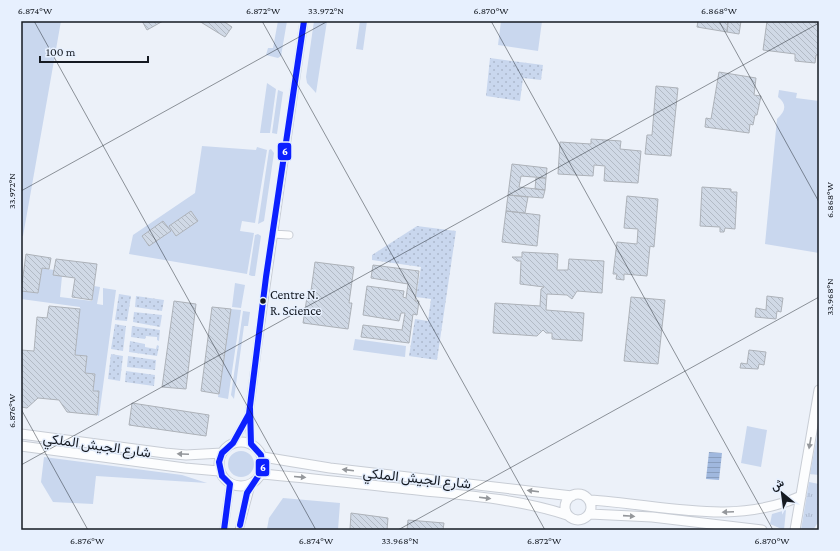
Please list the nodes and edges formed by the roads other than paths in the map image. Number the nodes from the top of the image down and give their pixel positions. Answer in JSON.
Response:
{"nodes":[{"id":1,"x":304,"y":21,"type":"edge"},
{"id":2,"x":273,"y":234,"type":"junction"},
{"id":3,"x":289,"y":235,"type":"dead end"},
{"id":4,"x":819,"y":390,"type":"edge"},
{"id":5,"x":249,"y":414,"type":"junction"},
{"id":6,"x":21,"y":434,"type":"edge"},
{"id":7,"x":233,"y":443,"type":"junction"},
{"id":8,"x":250,"y":444,"type":"junction"},
{"id":9,"x":21,"y":446,"type":"edge"},
{"id":10,"x":222,"y":453,"type":"junction"},
{"id":11,"x":263,"y":457,"type":"junction"},
{"id":12,"x":220,"y":471,"type":"junction"},
{"id":13,"x":262,"y":474,"type":"junction"},
{"id":14,"x":230,"y":484,"type":"junction"},
{"id":15,"x":251,"y":485,"type":"junction"},
{"id":16,"x":572,"y":496,"type":"junction"},
{"id":17,"x":801,"y":496,"type":"junction"},
{"id":18,"x":589,"y":500,"type":"junction"},
{"id":19,"x":566,"y":514,"type":"junction"},
{"id":20,"x":590,"y":514,"type":"junction"},
{"id":21,"x":224,"y":530,"type":"edge"},
{"id":22,"x":239,"y":530,"type":"edge"},
{"id":23,"x":762,"y":530,"type":"edge"},
{"id":24,"x":795,"y":530,"type":"edge"}],
"edges":[{"from":1,"to":2,"type":"street"},
{"from":2,"to":3,"type":"street"},
{"from":2,"to":5,"type":"street"},
{"from":4,"to":17,"type":"main road","one_way":true},
{"from":5,"to":7,"type":"street"},
{"from":5,"to":8,"type":"street"},
{"from":10,"to":6,"type":"main road","name":"شارع الجيش الملكي","one_way":true},
{"from":7,"to":8,"type":"main road"},
{"from":7,"to":10,"type":"main road"},
{"from":8,"to":11,"type":"main road"},
{"from":9,"to":12,"type":"main road","name":"شارع الجيش الملكي"},
{"from":10,"to":12,"type":"main road"},
{"from":11,"to":13,"type":"main road"},
{"from":16,"to":11,"type":"main road","name":"شارع الجيش الملكي","one_way":true},
{"from":12,"to":14,"type":"main road"},
{"from":13,"to":15,"type":"main road"},
{"from":13,"to":19,"type":"main road","name":"شارع الجيش الملكي","one_way":true},
{"from":14,"to":15,"type":"main road"},
{"from":14,"to":21,"type":"street"},
{"from":15,"to":22,"type":"street"},
{"from":16,"to":18,"type":"main road"},
{"from":16,"to":19,"type":"main road"},
{"from":17,"to":18,"type":"main road","one_way":true},
{"from":17,"to":24,"type":"main road"},
{"from":18,"to":20,"type":"main road"},
{"from":19,"to":20,"type":"main road"},
{"from":20,"to":23,"type":"main road","one_way":true}]}
